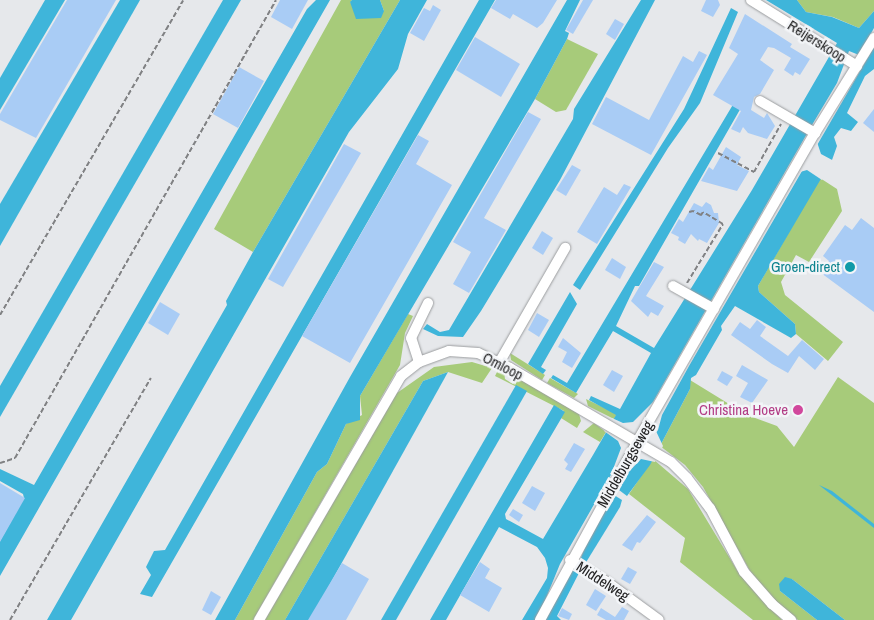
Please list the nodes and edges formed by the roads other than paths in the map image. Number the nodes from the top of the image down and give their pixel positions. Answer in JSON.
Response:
{"nodes":[{"id":1,"x":751,"y":0,"type":"edge"},
{"id":2,"x":874,"y":38,"type":"edge"},
{"id":3,"x":853,"y":64,"type":"junction"},
{"id":4,"x":760,"y":101,"type":"dead end"},
{"id":5,"x":813,"y":131,"type":"junction"},
{"id":6,"x":565,"y":248,"type":"dead end"},
{"id":7,"x":680,"y":290,"type":"road end"},
{"id":8,"x":428,"y":303,"type":"dead end"},
{"id":9,"x":714,"y":309,"type":"junction"},
{"id":10,"x":419,"y":362,"type":"junction"},
{"id":11,"x":499,"y":363,"type":"junction"},
{"id":12,"x":637,"y":442,"type":"junction"},
{"id":13,"x":570,"y":560,"type":"junction"},
{"id":14,"x":259,"y":620,"type":"edge"},
{"id":15,"x":540,"y":620,"type":"edge"},
{"id":16,"x":659,"y":620,"type":"edge"},
{"id":17,"x":791,"y":620,"type":"edge"}],
"edges":[{"from":1,"to":3,"type":"street","name":"Reijerskoop"},
{"from":2,"to":3,"type":"street","name":"Middelburgseweg"},
{"from":3,"to":5,"type":"street","name":"Middelburgseweg"},
{"from":4,"to":5,"type":"street"},
{"from":5,"to":9,"type":"street","name":"Middelburgseweg"},
{"from":6,"to":11,"type":"street"},
{"from":7,"to":9,"type":"street"},
{"from":8,"to":10,"type":"street"},
{"from":9,"to":12,"type":"street","name":"Middelburgseweg"},
{"from":10,"to":11,"type":"street","name":"Omloop"},
{"from":10,"to":14,"type":"street","name":"Omloop"},
{"from":11,"to":12,"type":"street","name":"Omloop"},
{"from":12,"to":13,"type":"street","name":"Middelburgseweg"},
{"from":12,"to":17,"type":"street","name":"Omloop"},
{"from":13,"to":15,"type":"street","name":"Middelburgseweg"},
{"from":13,"to":16,"type":"street","name":"Middelweg"}]}
